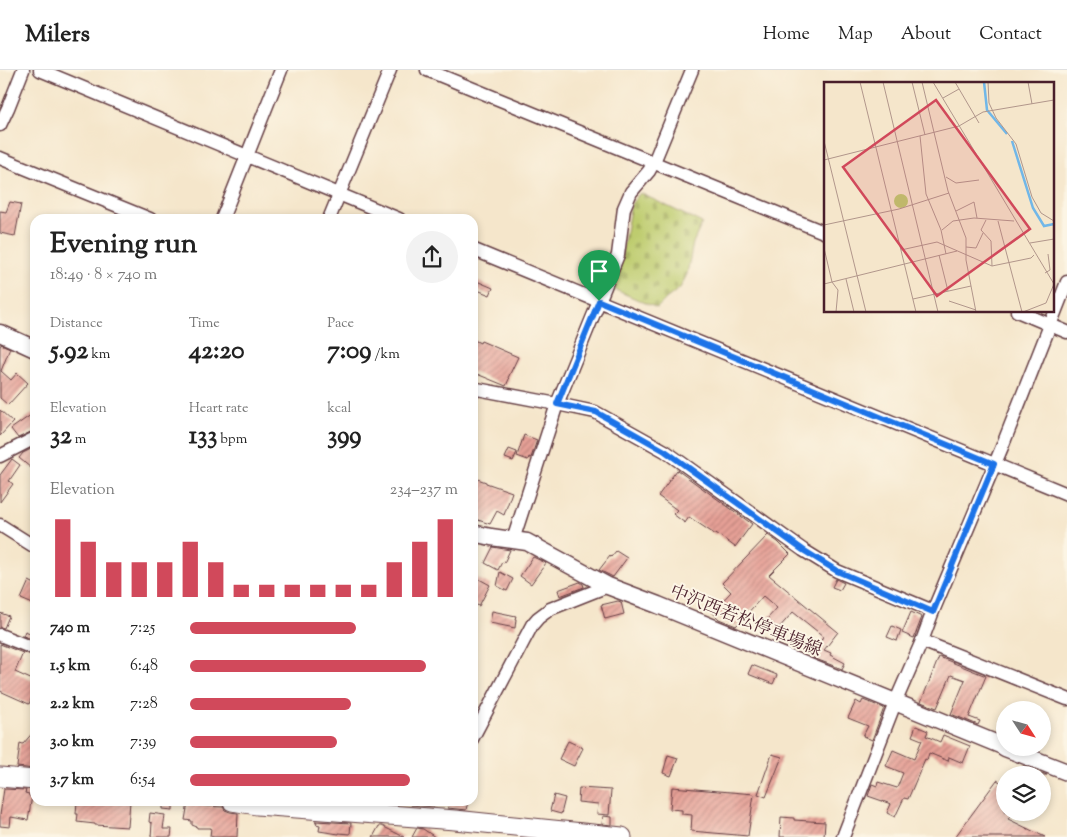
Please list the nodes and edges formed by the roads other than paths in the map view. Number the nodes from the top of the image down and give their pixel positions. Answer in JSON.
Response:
{"nodes":[{"id":1,"x":23,"y":70,"type":"edge"},
{"id":2,"x":40,"y":70,"type":"edge"},
{"id":3,"x":281,"y":70,"type":"edge"},
{"id":4,"x":390,"y":70,"type":"edge"},
{"id":5,"x":427,"y":70,"type":"edge"},
{"id":6,"x":692,"y":70,"type":"edge"},
{"id":7,"x":0,"y":125,"type":"edge"},
{"id":8,"x":247,"y":155,"type":"junction"},
{"id":9,"x":0,"y":158,"type":"edge"},
{"id":10,"x":654,"y":162,"type":"junction"},
{"id":11,"x":339,"y":194,"type":"junction"},
{"id":12,"x":138,"y":214,"type":"edge"},
{"id":13,"x":224,"y":214,"type":"edge"},
{"id":14,"x":331,"y":214,"type":"edge"},
{"id":15,"x":387,"y":214,"type":"edge"},
{"id":16,"x":824,"y":232,"type":"edge"},
{"id":17,"x":478,"y":251,"type":"edge"},
{"id":18,"x":1067,"y":282,"type":"edge"},
{"id":19,"x":599,"y":301,"type":"junction"},
{"id":20,"x":1018,"y":312,"type":"edge"},
{"id":21,"x":1050,"y":325,"type":"junction"},
{"id":22,"x":1067,"y":332,"type":"edge"},
{"id":23,"x":0,"y":333,"type":"edge"},
{"id":24,"x":30,"y":347,"type":"edge"},
{"id":25,"x":478,"y":389,"type":"edge"},
{"id":26,"x":557,"y":404,"type":"junction"},
{"id":27,"x":30,"y":441,"type":"edge"},
{"id":28,"x":0,"y":456,"type":"edge"},
{"id":29,"x":994,"y":464,"type":"junction"},
{"id":30,"x":1067,"y":494,"type":"edge"},
{"id":31,"x":0,"y":525,"type":"edge"},
{"id":32,"x":478,"y":534,"type":"edge"},
{"id":33,"x":513,"y":540,"type":"junction"},
{"id":34,"x":30,"y":544,"type":"edge"},
{"id":35,"x":608,"y":586,"type":"junction"},
{"id":36,"x":933,"y":612,"type":"junction"},
{"id":37,"x":0,"y":635,"type":"edge"},
{"id":38,"x":922,"y":641,"type":"junction"},
{"id":39,"x":30,"y":647,"type":"edge"},
{"id":40,"x":1067,"y":698,"type":"edge"},
{"id":41,"x":895,"y":703,"type":"junction"},
{"id":42,"x":478,"y":728,"type":"edge"},
{"id":43,"x":996,"y":743,"type":"edge"},
{"id":44,"x":1027,"y":756,"type":"edge"},
{"id":45,"x":1067,"y":772,"type":"edge"},
{"id":46,"x":0,"y":777,"type":"edge"},
{"id":47,"x":30,"y":780,"type":"edge"},
{"id":48,"x":270,"y":806,"type":"edge"},
{"id":49,"x":622,"y":837,"type":"edge"},
{"id":50,"x":843,"y":837,"type":"edge"}],
"edges":[{"from":1,"to":7,"type":"street"},
{"from":2,"to":8,"type":"street"},
{"from":3,"to":8,"type":"street"},
{"from":4,"to":11,"type":"street"},
{"from":5,"to":10,"type":"street"},
{"from":6,"to":10,"type":"street"},
{"from":8,"to":11,"type":"street"},
{"from":8,"to":13,"type":"street"},
{"from":9,"to":12,"type":"street"},
{"from":10,"to":16,"type":"street"},
{"from":10,"to":19,"type":"street"},
{"from":11,"to":14,"type":"street"},
{"from":11,"to":15,"type":"street"},
{"from":17,"to":19,"type":"street"},
{"from":18,"to":21,"type":"street"},
{"from":19,"to":26,"type":"street"},
{"from":19,"to":29,"type":"street"},
{"from":20,"to":21,"type":"street"},
{"from":21,"to":22,"type":"street"},
{"from":21,"to":29,"type":"street"},
{"from":23,"to":24,"type":"main road"},
{"from":25,"to":26,"type":"street"},
{"from":26,"to":33,"type":"street"},
{"from":26,"to":36,"type":"street"},
{"from":27,"to":28,"type":"street"},
{"from":29,"to":30,"type":"street"},
{"from":29,"to":36,"type":"street"},
{"from":31,"to":34,"type":"street"},
{"from":32,"to":33,"type":"main road","name":"中沢西若松停車場線"},
{"from":33,"to":35,"type":"main road","name":"中沢西若松停車場線"},
{"from":35,"to":41,"type":"main road","name":"中沢西若松停車場線"},
{"from":35,"to":42,"type":"street"},
{"from":36,"to":38,"type":"street"},
{"from":37,"to":39,"type":"street"},
{"from":38,"to":40,"type":"street"},
{"from":38,"to":41,"type":"street"},
{"from":41,"to":43,"type":"main road","name":"中沢西若松停車場線"},
{"from":41,"to":50,"type":"street"},
{"from":44,"to":45,"type":"main road","name":"中沢西若松停車場線"},
{"from":46,"to":47,"type":"highway"},
{"from":48,"to":49,"type":"highway"}]}
